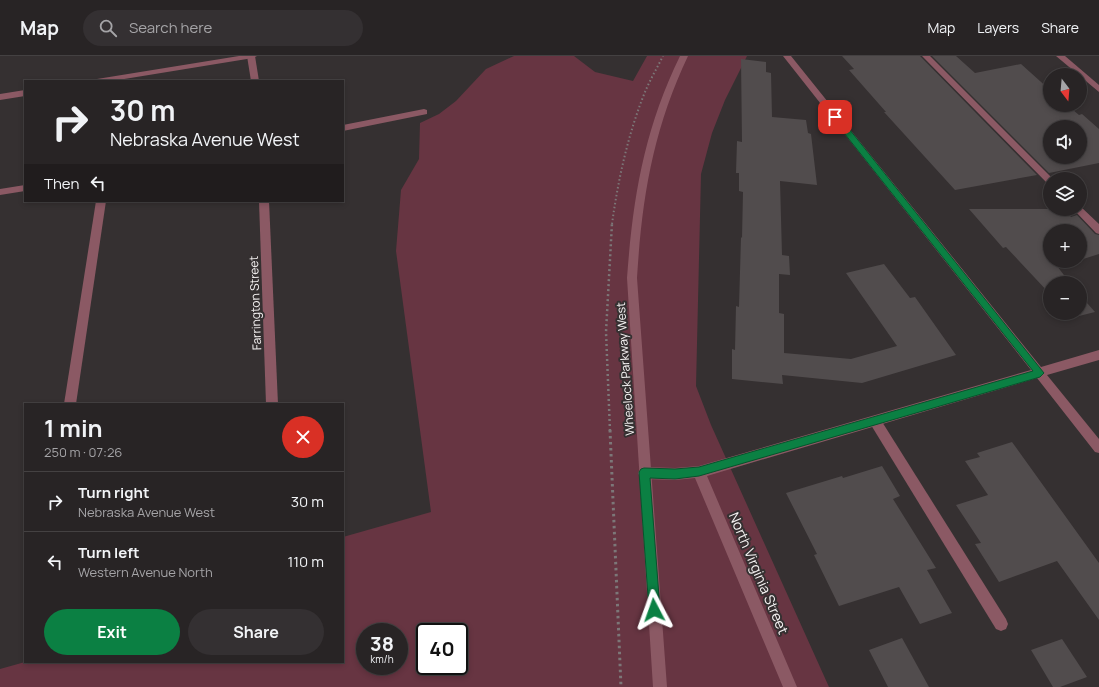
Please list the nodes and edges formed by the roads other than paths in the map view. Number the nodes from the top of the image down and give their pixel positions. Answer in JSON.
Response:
{"nodes":[{"id":1,"x":252,"y":56,"type":"edge"},
{"id":2,"x":684,"y":56,"type":"edge"},
{"id":3,"x":787,"y":56,"type":"edge"},
{"id":4,"x":926,"y":56,"type":"edge"},
{"id":5,"x":1060,"y":56,"type":"edge"},
{"id":6,"x":103,"y":80,"type":"edge"},
{"id":7,"x":255,"y":80,"type":"edge"},
{"id":8,"x":1099,"y":89,"type":"edge"},
{"id":9,"x":24,"y":92,"type":"edge"},
{"id":10,"x":0,"y":97,"type":"edge"},
{"id":11,"x":424,"y":112,"type":"dead end"},
{"id":12,"x":344,"y":128,"type":"edge"},
{"id":13,"x":1043,"y":174,"type":"edge"},
{"id":14,"x":24,"y":188,"type":"edge"},
{"id":15,"x":0,"y":192,"type":"edge"},
{"id":16,"x":101,"y":202,"type":"edge"},
{"id":17,"x":264,"y":202,"type":"edge"},
{"id":18,"x":1085,"y":216,"type":"edge"},
{"id":19,"x":1099,"y":230,"type":"edge"},
{"id":20,"x":1099,"y":355,"type":"edge"},
{"id":21,"x":1040,"y":373,"type":"junction"},
{"id":22,"x":70,"y":403,"type":"edge"},
{"id":23,"x":272,"y":403,"type":"edge"},
{"id":24,"x":875,"y":421,"type":"junction"},
{"id":25,"x":1099,"y":448,"type":"edge"},
{"id":26,"x":644,"y":472,"type":"junction"},
{"id":27,"x":699,"y":472,"type":"junction"},
{"id":28,"x":1001,"y":624,"type":"dead end"},
{"id":29,"x":660,"y":687,"type":"edge"},
{"id":30,"x":790,"y":687,"type":"edge"}],
"edges":[{"from":1,"to":6,"type":"street"},
{"from":1,"to":7,"type":"street"},
{"from":2,"to":26,"type":"street","name":"Wheelock Parkway West"},
{"from":3,"to":21,"type":"street"},
{"from":4,"to":13,"type":"street"},
{"from":5,"to":8,"type":"street"},
{"from":9,"to":10,"type":"street"},
{"from":11,"to":12,"type":"street"},
{"from":14,"to":15,"type":"street"},
{"from":16,"to":22,"type":"street"},
{"from":17,"to":23,"type":"street","name":"Farrington Street"},
{"from":18,"to":19,"type":"street"},
{"from":20,"to":21,"type":"street"},
{"from":21,"to":24,"type":"street"},
{"from":21,"to":25,"type":"street"},
{"from":24,"to":27,"type":"street"},
{"from":24,"to":28,"type":"street"},
{"from":26,"to":27,"type":"street"},
{"from":26,"to":29,"type":"street","name":"Wheelock Parkway West"},
{"from":27,"to":30,"type":"street","name":"North Virginia Street"}]}
